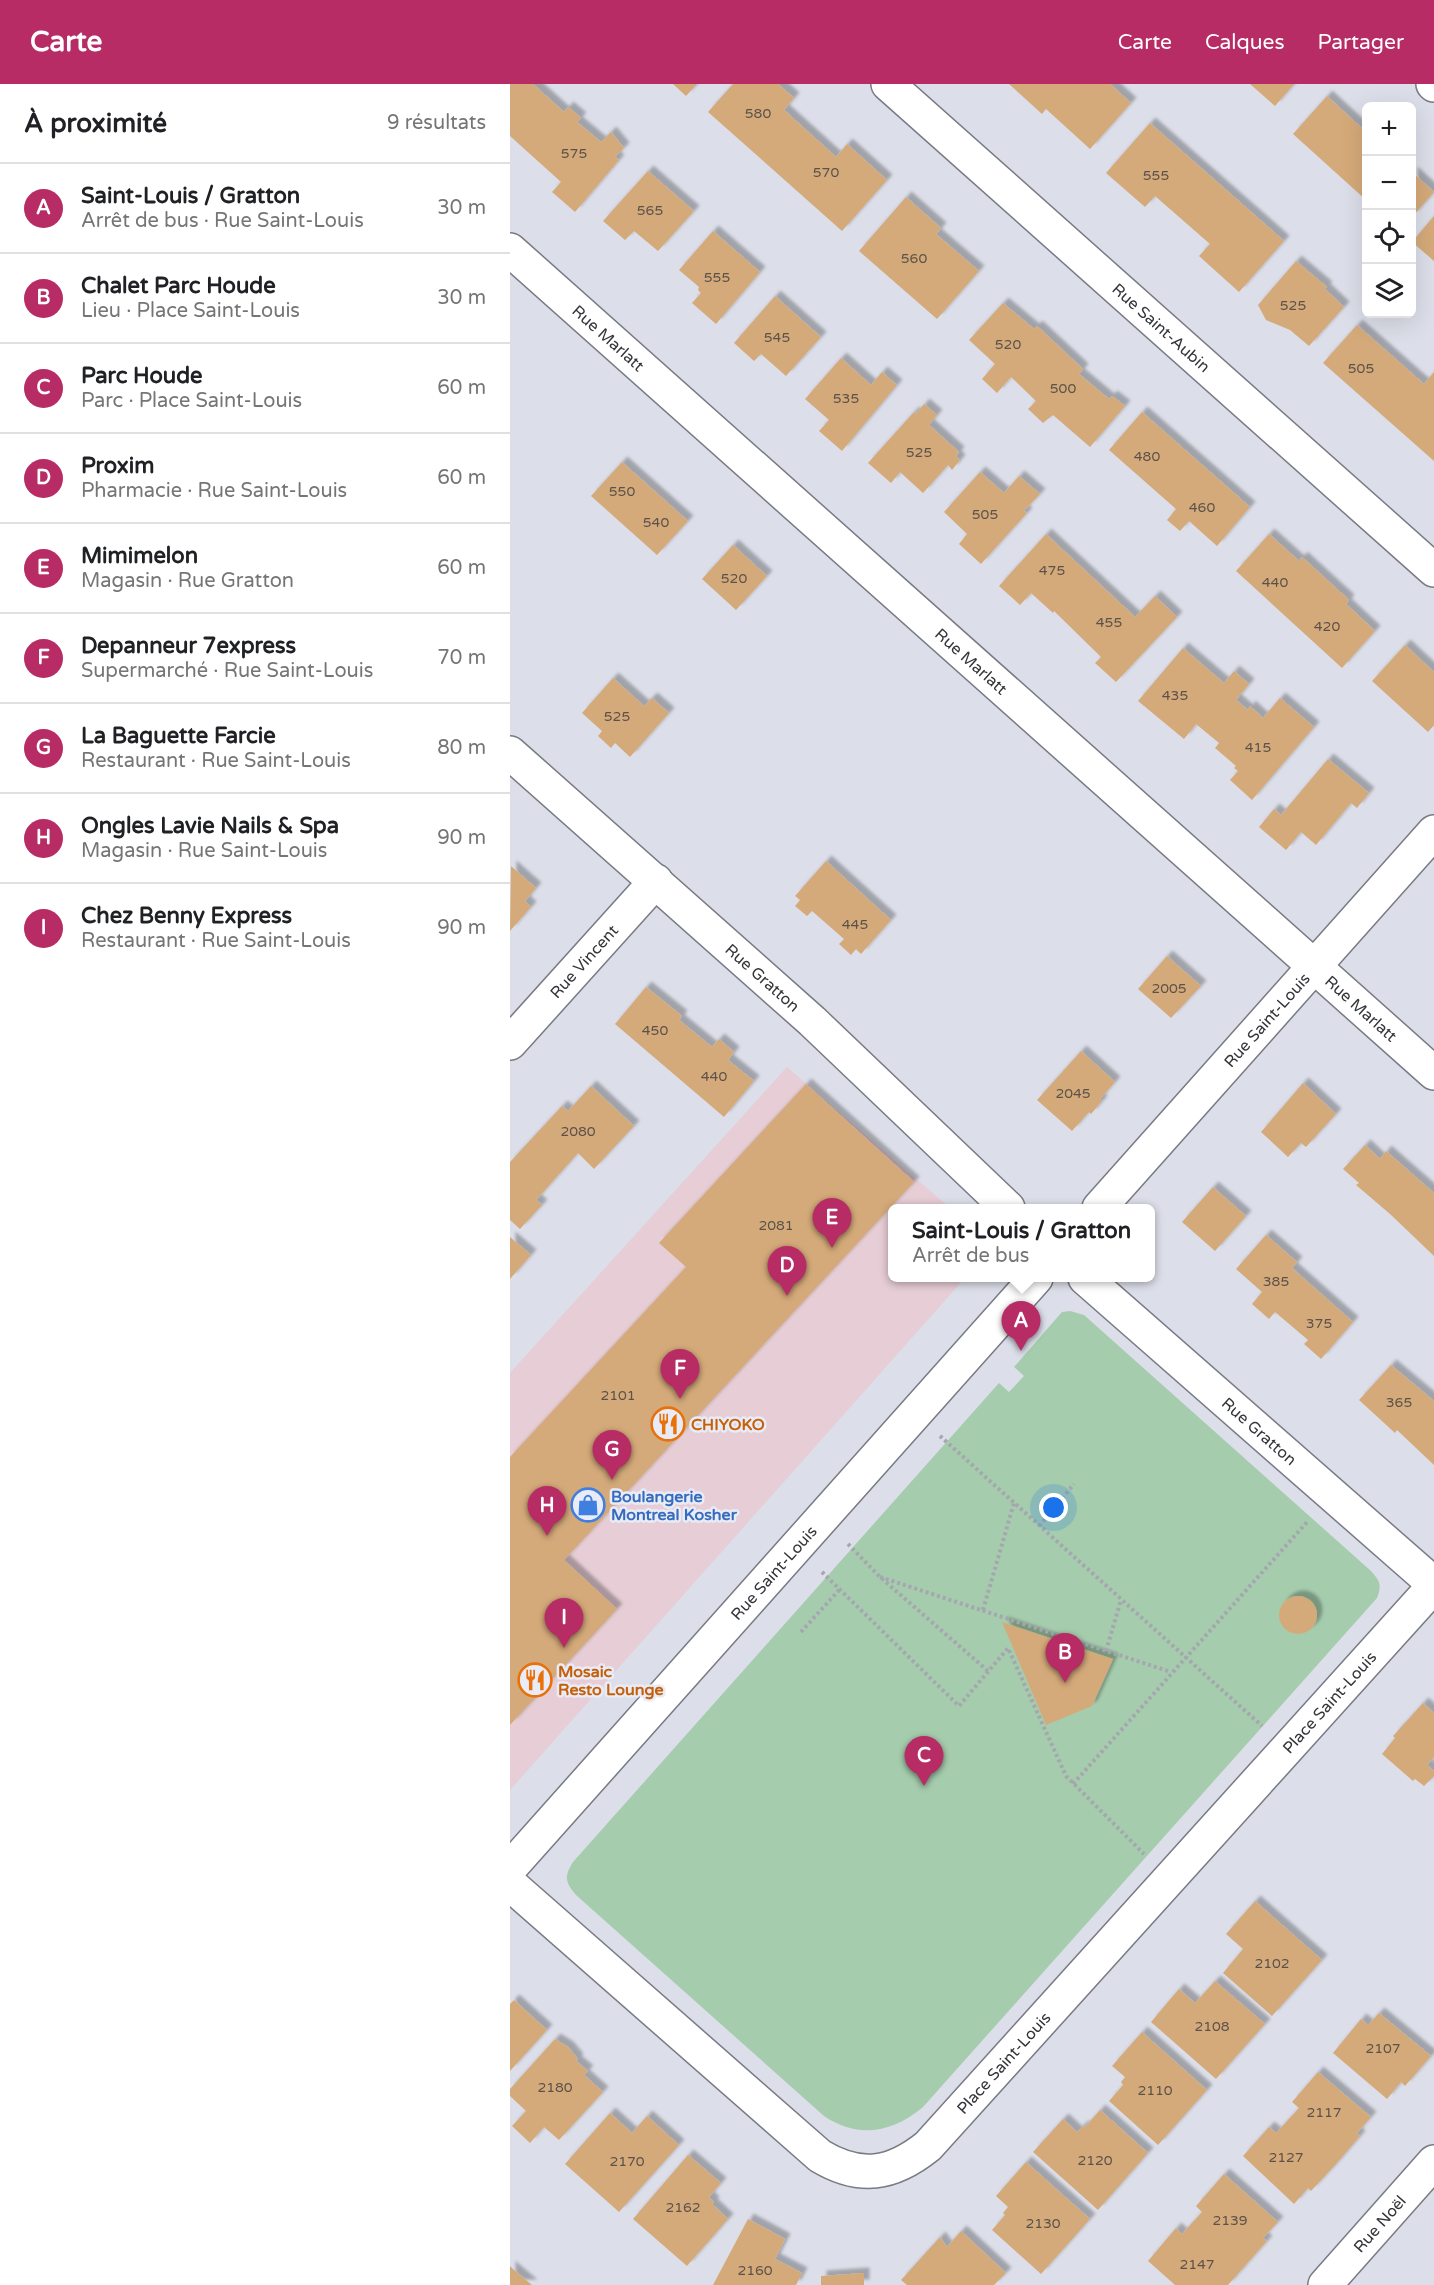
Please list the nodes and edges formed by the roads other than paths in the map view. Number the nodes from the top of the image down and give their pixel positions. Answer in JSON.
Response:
{"nodes":[{"id":1,"x":888,"y":84,"type":"edge"},
{"id":2,"x":510,"y":250,"type":"edge"},
{"id":3,"x":1434,"y":570,"type":"edge"},
{"id":4,"x":510,"y":753,"type":"edge"},
{"id":5,"x":1434,"y":832,"type":"edge"},
{"id":6,"x":656,"y":882,"type":"junction"},
{"id":7,"x":1314,"y":966,"type":"junction"},
{"id":8,"x":510,"y":1043,"type":"edge"},
{"id":9,"x":1434,"y":1073,"type":"edge"},
{"id":10,"x":1003,"y":1204,"type":"edge"},
{"id":11,"x":1103,"y":1204,"type":"edge"},
{"id":12,"x":1032,"y":1282,"type":"edge"},
{"id":13,"x":1090,"y":1282,"type":"edge"},
{"id":14,"x":1434,"y":1585,"type":"edge"},
{"id":15,"x":510,"y":1868,"type":"edge"},
{"id":16,"x":510,"y":1884,"type":"edge"},
{"id":17,"x":1434,"y":2162,"type":"edge"},
{"id":18,"x":1325,"y":2285,"type":"edge"}],
"edges":[{"from":1,"to":3,"type":"street","name":"Rue Saint-Aubin"},
{"from":2,"to":7,"type":"street","name":"Rue Marlatt"},
{"from":4,"to":6,"type":"street","name":"Rue Gratton"},
{"from":5,"to":7,"type":"street","name":"Rue Saint-Louis"},
{"from":6,"to":8,"type":"street","name":"Rue Vincent"},
{"from":6,"to":10,"type":"street","name":"Rue Gratton"},
{"from":7,"to":9,"type":"street","name":"Rue Marlatt"},
{"from":7,"to":11,"type":"street","name":"Rue Saint-Louis"},
{"from":12,"to":15,"type":"street","name":"Rue Saint-Louis"},
{"from":13,"to":14,"type":"street","name":"Rue Gratton"},
{"from":14,"to":16,"type":"street","name":"Place Saint-Louis"},
{"from":17,"to":18,"type":"street","name":"Rue Noël"}]}
